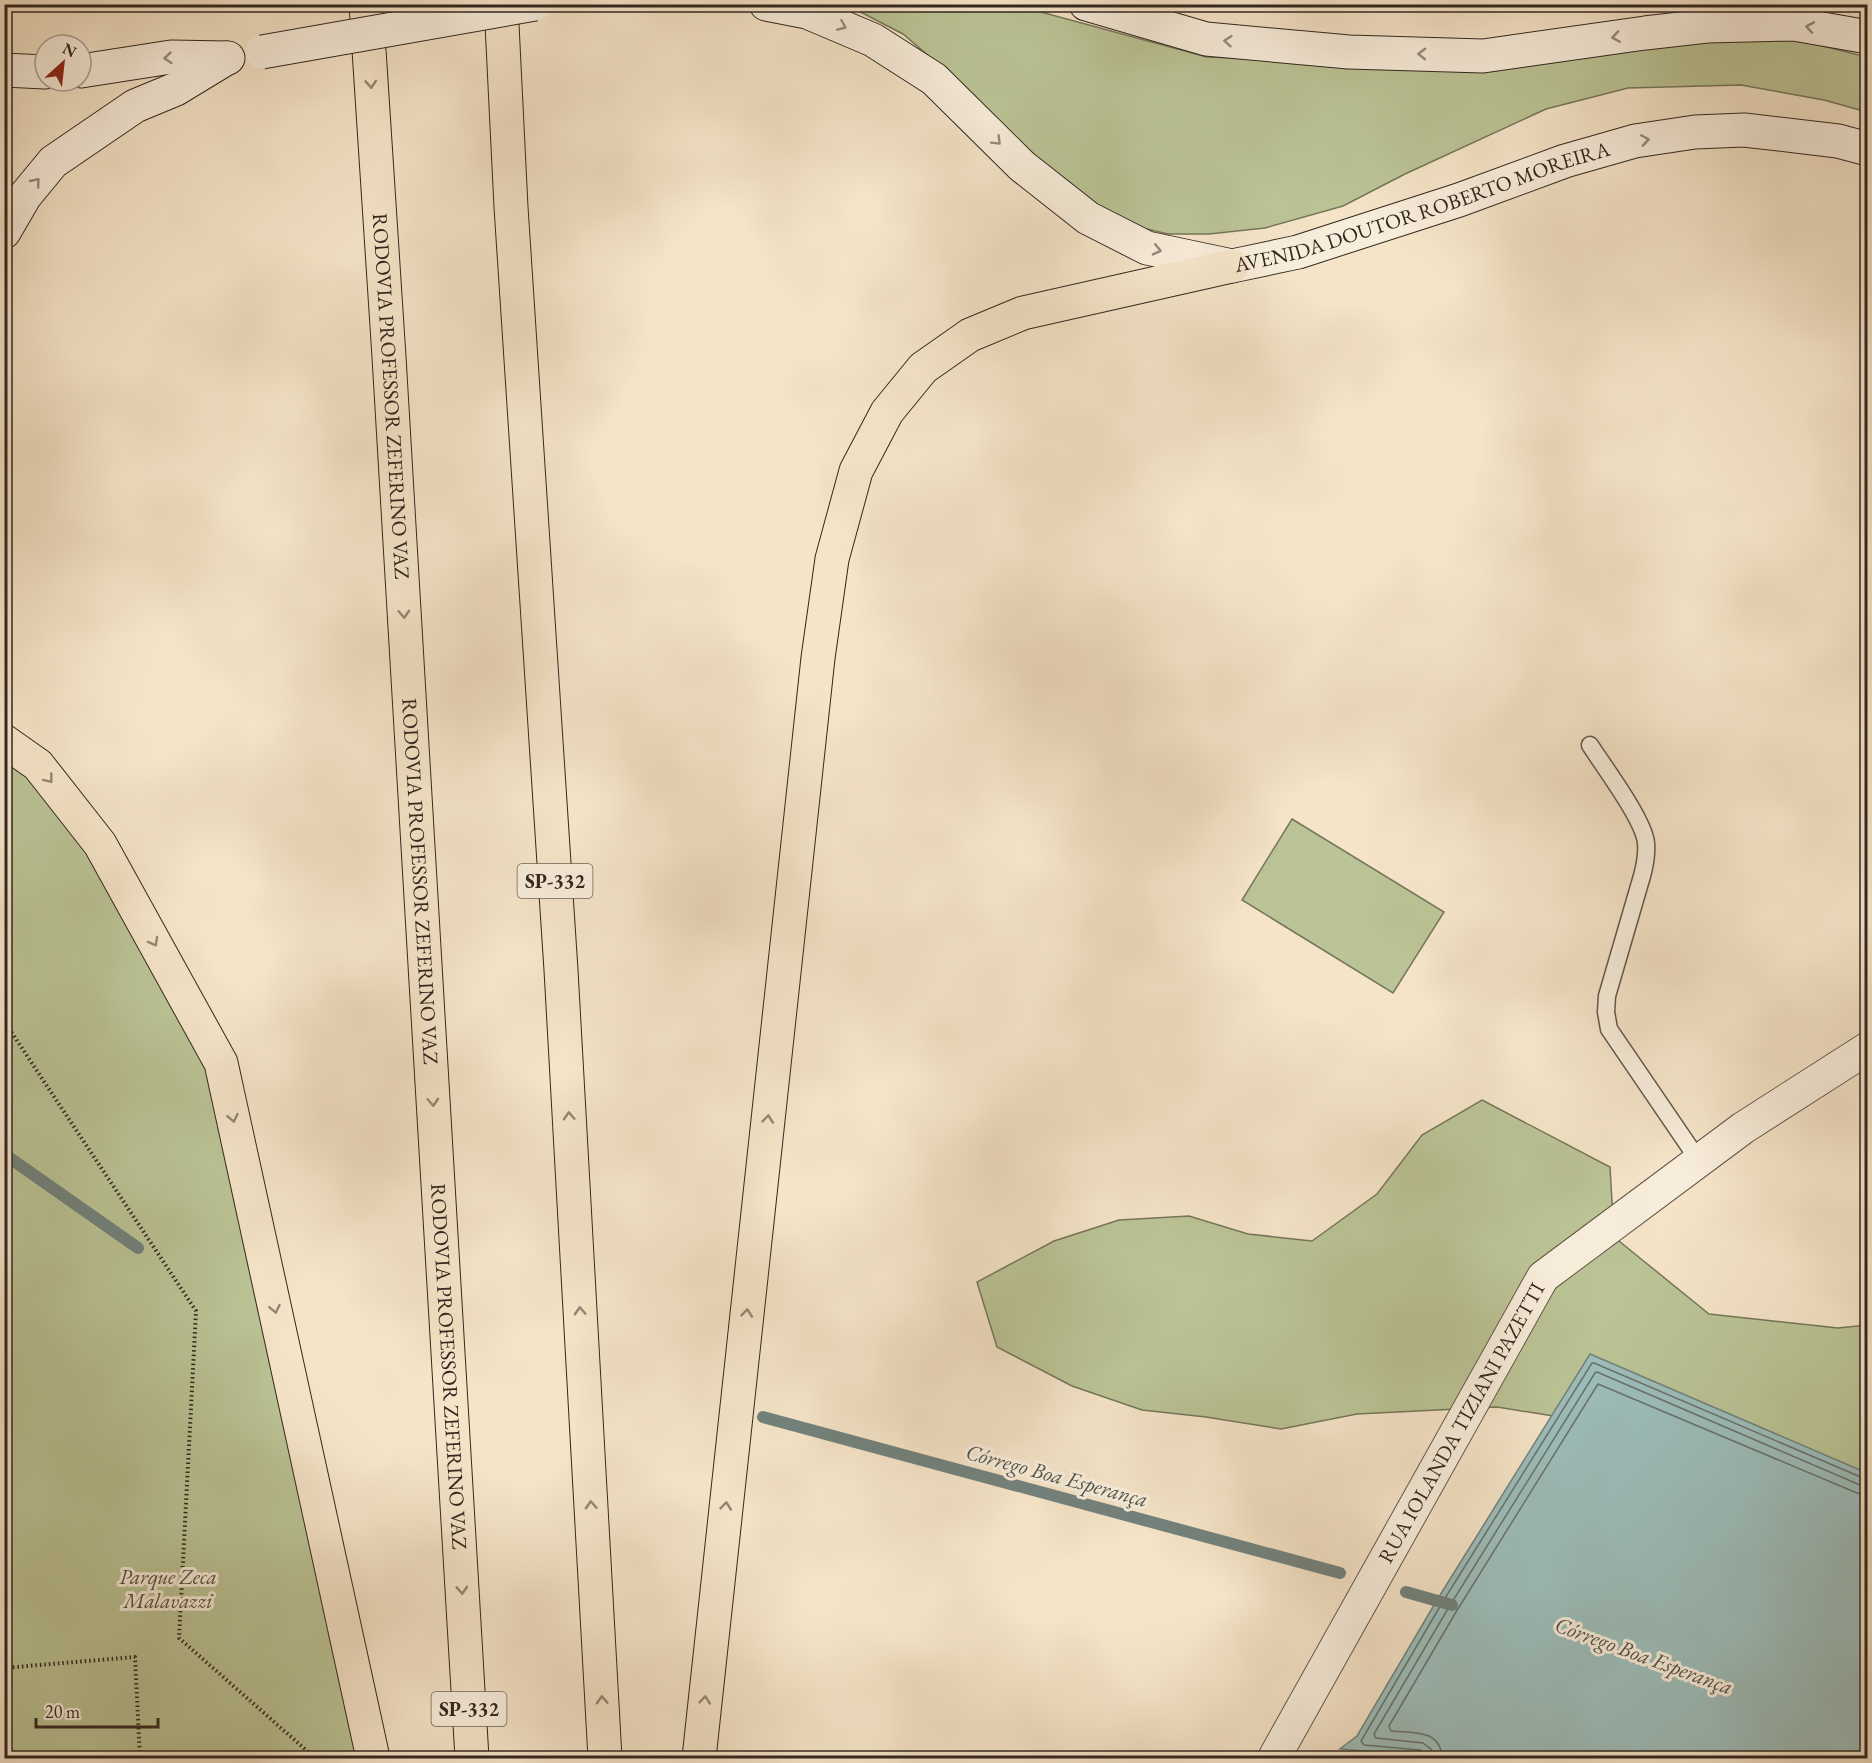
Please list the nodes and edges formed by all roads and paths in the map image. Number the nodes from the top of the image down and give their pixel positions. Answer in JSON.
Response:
{"nodes":[{"id":1,"x":366,"y":4,"type":"edge"},
{"id":2,"x":501,"y":4,"type":"edge"},
{"id":3,"x":535,"y":4,"type":"edge"},
{"id":4,"x":766,"y":4,"type":"edge"},
{"id":5,"x":1086,"y":4,"type":"edge"},
{"id":6,"x":1868,"y":37,"type":"edge"},
{"id":7,"x":227,"y":58,"type":"junction"},
{"id":8,"x":93,"y":68,"type":"edge"},
{"id":9,"x":4,"y":70,"type":"edge"},
{"id":10,"x":33,"y":71,"type":"edge"},
{"id":11,"x":1868,"y":149,"type":"edge"},
{"id":12,"x":4,"y":232,"type":"edge"},
{"id":13,"x":1232,"y":266,"type":"junction"},
{"id":14,"x":4,"y":741,"type":"edge"},
{"id":15,"x":1590,"y":745,"type":"dead end"},
{"id":16,"x":4,"y":1021,"type":"edge"},
{"id":17,"x":1868,"y":1048,"type":"edge"},
{"id":18,"x":1699,"y":1161,"type":"junction"},
{"id":19,"x":4,"y":1668,"type":"edge"},
{"id":20,"x":140,"y":1758,"type":"edge"},
{"id":21,"x":315,"y":1758,"type":"edge"},
{"id":22,"x":373,"y":1758,"type":"edge"},
{"id":23,"x":472,"y":1758,"type":"edge"},
{"id":24,"x":605,"y":1758,"type":"edge"},
{"id":25,"x":699,"y":1758,"type":"edge"},
{"id":26,"x":1274,"y":1758,"type":"edge"}],
"edges":[{"from":1,"to":23,"type":"highway","name":"RODOVIA PROFESSOR ZEFERINO VAZ","number":"SP-332","one_way":true},
{"from":24,"to":2,"type":"highway","number":"SP-332","one_way":true},
{"from":3,"to":7,"type":"main road","bridge":true},
{"from":4,"to":13,"type":"main road","name":"AVENIDA DOUTOR ROBERTO MOREIRA","one_way":true},
{"from":6,"to":5,"type":"main road","one_way":true},
{"from":7,"to":8,"type":"main road","one_way":true},
{"from":12,"to":7,"type":"main road","one_way":true},
{"from":9,"to":10,"type":"main road"},
{"from":13,"to":11,"type":"main road","name":"AVENIDA DOUTOR ROBERTO MOREIRA","one_way":true},
{"from":25,"to":13,"type":"highway","one_way":true},
{"from":14,"to":22,"type":"highway","one_way":true},
{"from":15,"to":18,"type":"lane"},
{"from":16,"to":21,"type":"path"},
{"from":17,"to":18,"type":"street","name":"RUA IOLANDA TIZIANI PAZETTI"},
{"from":18,"to":26,"type":"street","name":"RUA IOLANDA TIZIANI PAZETTI"},
{"from":19,"to":20,"type":"path"}]}
